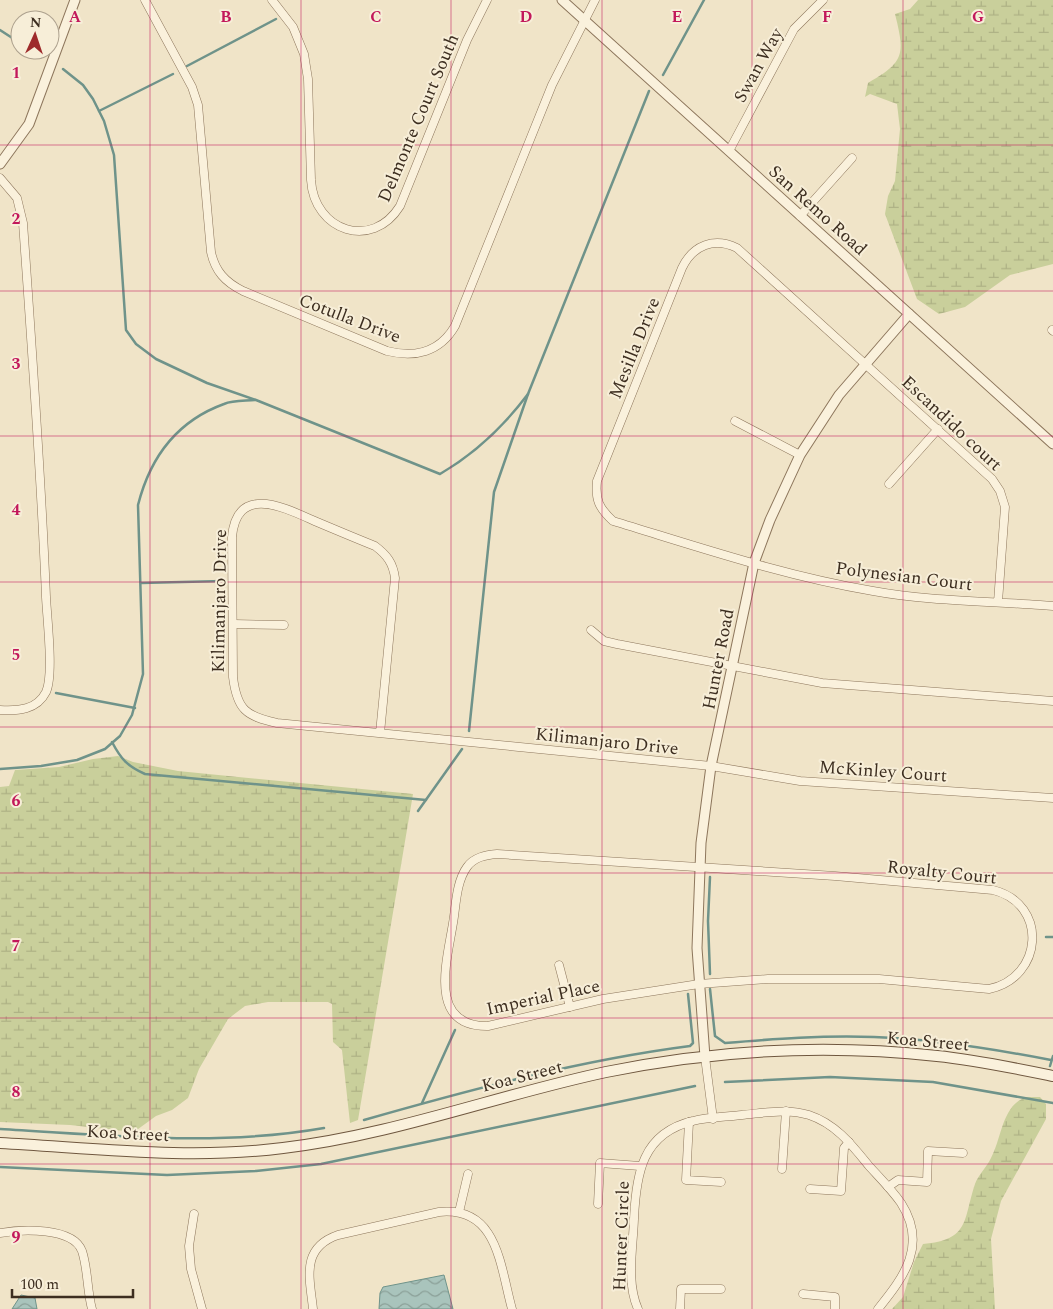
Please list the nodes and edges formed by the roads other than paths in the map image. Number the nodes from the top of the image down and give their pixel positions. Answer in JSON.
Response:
{"nodes":[{"id":1,"x":75,"y":0,"type":"edge"},
{"id":2,"x":145,"y":0,"type":"edge"},
{"id":3,"x":272,"y":0,"type":"edge"},
{"id":4,"x":487,"y":0,"type":"edge"},
{"id":5,"x":562,"y":0,"type":"edge"},
{"id":6,"x":595,"y":0,"type":"edge"},
{"id":7,"x":822,"y":0,"type":"edge"},
{"id":8,"x":585,"y":21,"type":"junction"},
{"id":9,"x":729,"y":151,"type":"junction"},
{"id":10,"x":852,"y":158,"type":"dead end"},
{"id":11,"x":0,"y":164,"type":"edge"},
{"id":12,"x":0,"y":178,"type":"edge"},
{"id":13,"x":800,"y":216,"type":"junction"},
{"id":14,"x":909,"y":314,"type":"junction"},
{"id":15,"x":865,"y":364,"type":"junction"},
{"id":16,"x":735,"y":421,"type":"dead end"},
{"id":17,"x":938,"y":429,"type":"junction"},
{"id":18,"x":1053,"y":444,"type":"edge"},
{"id":19,"x":800,"y":455,"type":"junction"},
{"id":20,"x":888,"y":484,"type":"dead end"},
{"id":21,"x":754,"y":563,"type":"junction"},
{"id":22,"x":998,"y":602,"type":"junction"},
{"id":23,"x":1053,"y":606,"type":"edge"},
{"id":24,"x":234,"y":624,"type":"junction"},
{"id":25,"x":284,"y":625,"type":"dead end"},
{"id":26,"x":591,"y":630,"type":"dead end"},
{"id":27,"x":733,"y":667,"type":"junction"},
{"id":28,"x":1053,"y":702,"type":"edge"},
{"id":29,"x":0,"y":710,"type":"edge"},
{"id":30,"x":380,"y":733,"type":"junction"},
{"id":31,"x":711,"y":766,"type":"junction"},
{"id":32,"x":1053,"y":798,"type":"edge"},
{"id":33,"x":699,"y":869,"type":"junction"},
{"id":34,"x":560,"y":965,"type":"dead end"},
{"id":35,"x":699,"y":984,"type":"junction"},
{"id":36,"x":570,"y":1007,"type":"junction"},
{"id":37,"x":705,"y":1056,"type":"junction"},
{"id":38,"x":1053,"y":1076,"type":"edge"},
{"id":39,"x":786,"y":1111,"type":"junction"},
{"id":40,"x":713,"y":1119,"type":"junction"},
{"id":41,"x":689,"y":1122,"type":"junction"},
{"id":42,"x":849,"y":1142,"type":"junction"},
{"id":43,"x":0,"y":1143,"type":"edge"},
{"id":44,"x":963,"y":1153,"type":"dead end"},
{"id":45,"x":640,"y":1166,"type":"junction"},
{"id":46,"x":782,"y":1169,"type":"dead end"},
{"id":47,"x":468,"y":1174,"type":"dead end"},
{"id":48,"x":721,"y":1182,"type":"dead end"},
{"id":49,"x":888,"y":1187,"type":"junction"},
{"id":50,"x":810,"y":1188,"type":"dead end"},
{"id":51,"x":598,"y":1204,"type":"dead end"},
{"id":52,"x":459,"y":1212,"type":"junction"},
{"id":53,"x":194,"y":1214,"type":"dead end"},
{"id":54,"x":0,"y":1233,"type":"edge"},
{"id":55,"x":721,"y":1289,"type":"dead end"},
{"id":56,"x":803,"y":1294,"type":"dead end"},
{"id":57,"x":92,"y":1309,"type":"edge"},
{"id":58,"x":202,"y":1309,"type":"edge"},
{"id":59,"x":314,"y":1309,"type":"edge"},
{"id":60,"x":512,"y":1309,"type":"edge"},
{"id":61,"x":638,"y":1309,"type":"edge"},
{"id":62,"x":680,"y":1309,"type":"edge"},
{"id":63,"x":835,"y":1309,"type":"edge"},
{"id":64,"x":878,"y":1309,"type":"edge"}],
"edges":[{"from":1,"to":11,"type":"street"},
{"from":2,"to":8,"type":"street","name":"Cotulla Drive"},
{"from":3,"to":4,"type":"street","name":"Delmonte Court South"},
{"from":5,"to":8,"type":"street","name":"San Remo Road"},
{"from":6,"to":8,"type":"street","name":"Cotulla Drive"},
{"from":7,"to":9,"type":"street","name":"Swan Way"},
{"from":8,"to":9,"type":"street","name":"San Remo Road"},
{"from":9,"to":13,"type":"street","name":"San Remo Road"},
{"from":10,"to":13,"type":"street"},
{"from":12,"to":29,"type":"street"},
{"from":13,"to":14,"type":"street","name":"San Remo Road"},
{"from":14,"to":15,"type":"street","name":"Hunter Road"},
{"from":14,"to":18,"type":"street","name":"San Remo Road"},
{"from":15,"to":17,"type":"street","name":"Escandido court"},
{"from":15,"to":19,"type":"street","name":"Hunter Road"},
{"from":15,"to":21,"type":"street","name":"Mesilla Drive"},
{"from":16,"to":19,"type":"street"},
{"from":17,"to":20,"type":"street"},
{"from":17,"to":22,"type":"street","name":"Escandido court"},
{"from":19,"to":21,"type":"street","name":"Hunter Road"},
{"from":21,"to":22,"type":"street","name":"Polynesian Court"},
{"from":21,"to":27,"type":"street","name":"Hunter Road"},
{"from":22,"to":23,"type":"street","name":"Polynesian Court"},
{"from":24,"to":25,"type":"street"},
{"from":24,"to":30,"type":"street","name":"Kilimanjaro Drive"},
{"from":24,"to":30,"type":"street","name":"Kilimanjaro Drive"},
{"from":26,"to":27,"type":"street"},
{"from":27,"to":28,"type":"street"},
{"from":27,"to":31,"type":"street","name":"Hunter Road"},
{"from":30,"to":31,"type":"street","name":"Kilimanjaro Drive"},
{"from":31,"to":32,"type":"street","name":"McKinley Court"},
{"from":31,"to":33,"type":"street","name":"Hunter Road"},
{"from":33,"to":35,"type":"street","name":"Hunter Road"},
{"from":33,"to":35,"type":"street","name":"Royalty Court"},
{"from":33,"to":36,"type":"street","name":"Imperial Place"},
{"from":34,"to":36,"type":"street"},
{"from":35,"to":36,"type":"street","name":"Imperial Place"},
{"from":35,"to":37,"type":"street","name":"Hunter Road"},
{"from":37,"to":38,"type":"main road","name":"Koa Street"},
{"from":37,"to":40,"type":"street"},
{"from":37,"to":43,"type":"main road","name":"Koa Street"},
{"from":39,"to":40,"type":"street","name":"Hunter Circle"},
{"from":39,"to":42,"type":"street","name":"Hunter Circle"},
{"from":39,"to":46,"type":"street"},
{"from":40,"to":41,"type":"street","name":"Hunter Circle"},
{"from":41,"to":45,"type":"street","name":"Hunter Circle"},
{"from":41,"to":48,"type":"street"},
{"from":42,"to":49,"type":"street","name":"Hunter Circle"},
{"from":42,"to":50,"type":"street"},
{"from":44,"to":49,"type":"street"},
{"from":45,"to":51,"type":"street"},
{"from":45,"to":61,"type":"street","name":"Hunter Circle"},
{"from":47,"to":52,"type":"street"},
{"from":49,"to":64,"type":"street","name":"Hunter Circle"},
{"from":52,"to":59,"type":"street"},
{"from":52,"to":60,"type":"street"},
{"from":53,"to":58,"type":"street"},
{"from":54,"to":57,"type":"street"},
{"from":55,"to":62,"type":"street"},
{"from":56,"to":63,"type":"street"}]}
